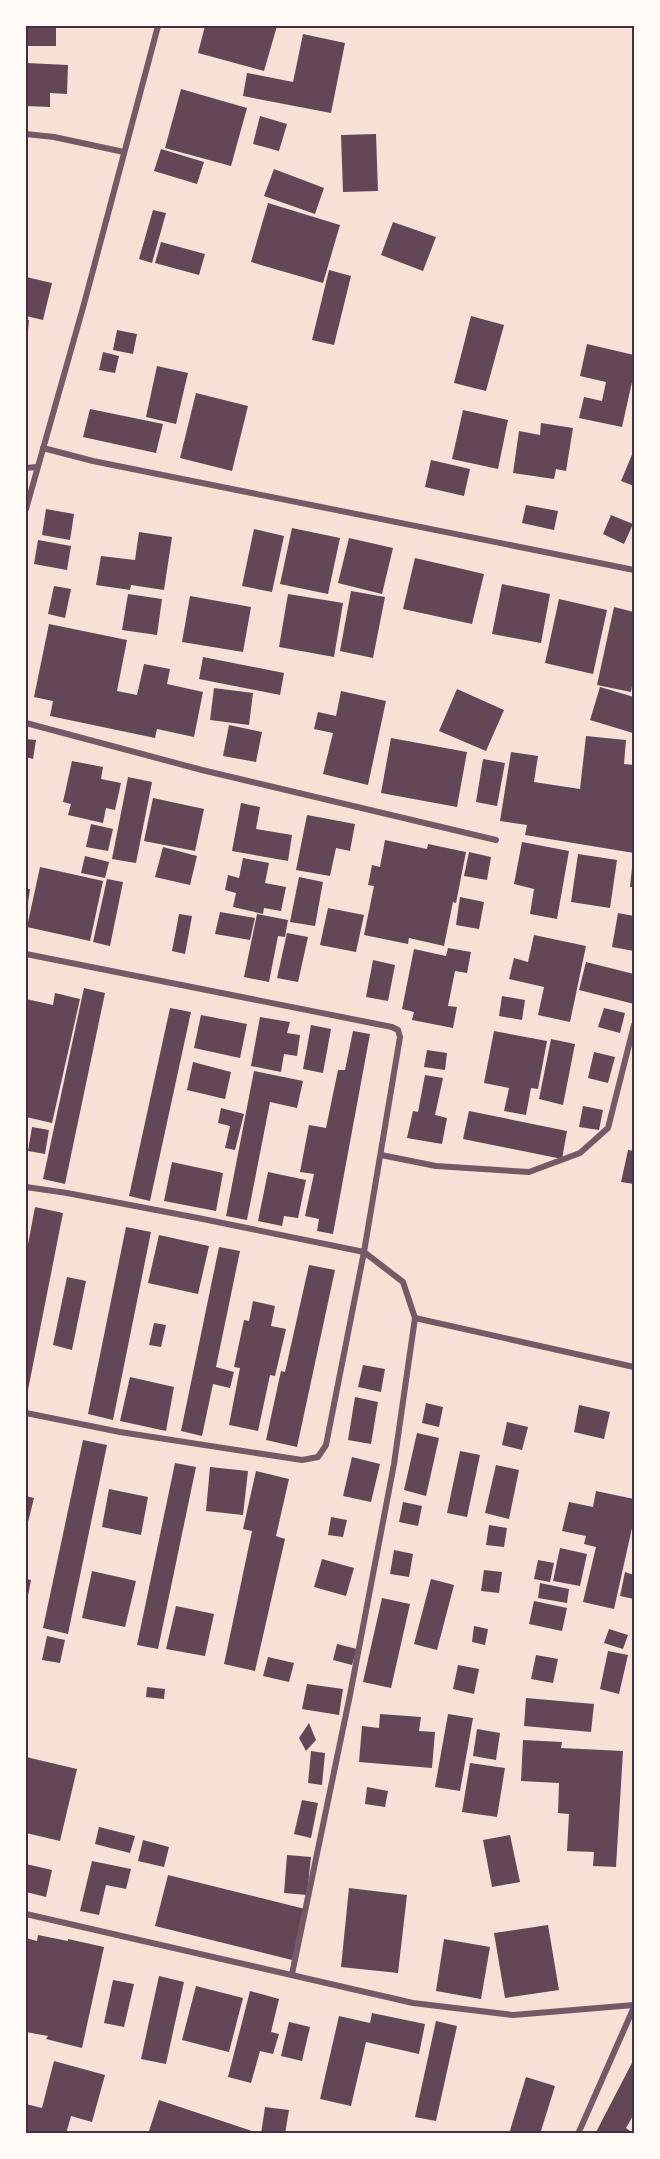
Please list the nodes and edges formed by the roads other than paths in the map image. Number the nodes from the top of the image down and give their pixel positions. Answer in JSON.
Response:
{"nodes":[{"id":1,"x":158,"y":26,"type":"edge"},
{"id":2,"x":26,"y":134,"type":"edge"},
{"id":3,"x":124,"y":152,"type":"junction"},
{"id":4,"x":43,"y":448,"type":"junction"},
{"id":5,"x":37,"y":467,"type":"junction"},
{"id":6,"x":26,"y":468,"type":"edge"},
{"id":7,"x":26,"y":509,"type":"edge"},
{"id":8,"x":634,"y":570,"type":"edge"},
{"id":9,"x":26,"y":723,"type":"edge"},
{"id":10,"x":496,"y":840,"type":"dead end"},
{"id":11,"x":26,"y":954,"type":"edge"},
{"id":12,"x":634,"y":1025,"type":"edge"},
{"id":13,"x":381,"y":1155,"type":"junction"},
{"id":14,"x":26,"y":1187,"type":"edge"},
{"id":15,"x":364,"y":1252,"type":"junction"},
{"id":16,"x":415,"y":1318,"type":"junction"},
{"id":17,"x":634,"y":1367,"type":"edge"},
{"id":18,"x":26,"y":1413,"type":"edge"},
{"id":19,"x":26,"y":1914,"type":"edge"},
{"id":20,"x":292,"y":1974,"type":"junction"},
{"id":21,"x":634,"y":2006,"type":"edge"},
{"id":22,"x":578,"y":2133,"type":"edge"}],
"edges":[{"from":1,"to":3,"type":"street"},
{"from":2,"to":3,"type":"street"},
{"from":3,"to":4,"type":"street"},
{"from":4,"to":5,"type":"street"},
{"from":4,"to":8,"type":"street"},
{"from":5,"to":6,"type":"street"},
{"from":5,"to":7,"type":"street"},
{"from":9,"to":10,"type":"street"},
{"from":11,"to":13,"type":"street"},
{"from":12,"to":13,"type":"street"},
{"from":13,"to":15,"type":"street"},
{"from":14,"to":15,"type":"street"},
{"from":15,"to":16,"type":"street"},
{"from":15,"to":18,"type":"street"},
{"from":16,"to":17,"type":"street"},
{"from":16,"to":20,"type":"street"},
{"from":19,"to":20,"type":"street"},
{"from":20,"to":21,"type":"street"},
{"from":21,"to":22,"type":"street"}]}
